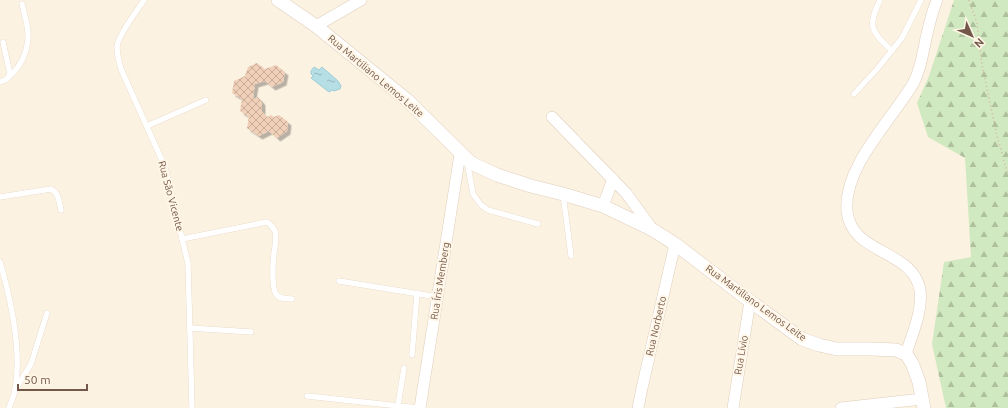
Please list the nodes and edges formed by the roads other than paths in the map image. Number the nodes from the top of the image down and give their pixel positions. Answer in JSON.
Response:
{"nodes":[{"id":1,"x":144,"y":0,"type":"edge"},
{"id":2,"x":278,"y":0,"type":"edge"},
{"id":3,"x":362,"y":0,"type":"edge"},
{"id":4,"x":880,"y":0,"type":"edge"},
{"id":5,"x":921,"y":0,"type":"edge"},
{"id":6,"x":937,"y":0,"type":"edge"},
{"id":7,"x":22,"y":4,"type":"dead end"},
{"id":8,"x":316,"y":26,"type":"junction"},
{"id":9,"x":3,"y":42,"type":"dead end"},
{"id":10,"x":892,"y":51,"type":"junction"},
{"id":11,"x":9,"y":77,"type":"junction"},
{"id":12,"x":0,"y":82,"type":"edge"},
{"id":13,"x":854,"y":94,"type":"dead end"},
{"id":14,"x":206,"y":100,"type":"dead end"},
{"id":15,"x":552,"y":117,"type":"dead end"},
{"id":16,"x":147,"y":126,"type":"junction"},
{"id":17,"x":463,"y":156,"type":"junction"},
{"id":18,"x":612,"y":179,"type":"junction"},
{"id":19,"x":563,"y":194,"type":"junction"},
{"id":20,"x":0,"y":198,"type":"edge"},
{"id":21,"x":603,"y":206,"type":"junction"},
{"id":22,"x":62,"y":210,"type":"dead end"},
{"id":23,"x":538,"y":224,"type":"dead end"},
{"id":24,"x":653,"y":230,"type":"junction"},
{"id":25,"x":182,"y":239,"type":"junction"},
{"id":26,"x":675,"y":244,"type":"junction"},
{"id":27,"x":571,"y":256,"type":"dead end"},
{"id":28,"x":0,"y":262,"type":"edge"},
{"id":29,"x":339,"y":281,"type":"dead end"},
{"id":30,"x":417,"y":293,"type":"junction"},
{"id":31,"x":438,"y":297,"type":"junction"},
{"id":32,"x":292,"y":299,"type":"dead end"},
{"id":33,"x":750,"y":301,"type":"junction"},
{"id":34,"x":47,"y":313,"type":"dead end"},
{"id":35,"x":190,"y":328,"type":"junction"},
{"id":36,"x":251,"y":332,"type":"dead end"},
{"id":37,"x":906,"y":354,"type":"junction"},
{"id":38,"x":412,"y":355,"type":"dead end"},
{"id":39,"x":404,"y":368,"type":"dead end"},
{"id":40,"x":15,"y":391,"type":"junction"},
{"id":41,"x":307,"y":396,"type":"dead end"},
{"id":42,"x":924,"y":403,"type":"edge"},
{"id":43,"x":398,"y":405,"type":"junction"},
{"id":44,"x":9,"y":408,"type":"edge"},
{"id":45,"x":192,"y":408,"type":"edge"},
{"id":46,"x":419,"y":408,"type":"edge"},
{"id":47,"x":638,"y":408,"type":"edge"},
{"id":48,"x":733,"y":408,"type":"edge"},
{"id":49,"x":841,"y":408,"type":"edge"}],
"edges":[{"from":1,"to":16,"type":"lane","name":"Rua São Vicente"},
{"from":2,"to":8,"type":"street","name":"Rua Martiliano Lemos Leite"},
{"from":3,"to":8,"type":"street"},
{"from":4,"to":10,"type":"lane"},
{"from":5,"to":10,"type":"lane"},
{"from":6,"to":37,"type":"street"},
{"from":7,"to":11,"type":"lane"},
{"from":8,"to":17,"type":"street","name":"Rua Martiliano Lemos Leite"},
{"from":9,"to":11,"type":"lane"},
{"from":10,"to":13,"type":"lane"},
{"from":11,"to":12,"type":"lane"},
{"from":14,"to":16,"type":"lane"},
{"from":15,"to":18,"type":"street","name":"Rua Martiliano Lemos Leite"},
{"from":16,"to":25,"type":"lane","name":"Rua São Vicente"},
{"from":17,"to":19,"type":"street","name":"Rua Martiliano Lemos Leite"},
{"from":17,"to":23,"type":"lane"},
{"from":17,"to":31,"type":"street","name":"Rua Íris Memberg"},
{"from":18,"to":21,"type":"street"},
{"from":18,"to":24,"type":"street","name":"Rua Martiliano Lemos Leite"},
{"from":19,"to":21,"type":"street","name":"Rua Martiliano Lemos Leite"},
{"from":19,"to":27,"type":"lane"},
{"from":20,"to":22,"type":"lane"},
{"from":21,"to":24,"type":"street","name":"Rua Martiliano Lemos Leite"},
{"from":24,"to":26,"type":"street","name":"Rua Martiliano Lemos Leite"},
{"from":25,"to":32,"type":"lane"},
{"from":25,"to":35,"type":"lane","name":"Rua São Vicente"},
{"from":26,"to":33,"type":"street","name":"Rua Martiliano Lemos Leite"},
{"from":26,"to":47,"type":"street","name":"Rua Norberto"},
{"from":28,"to":40,"type":"lane"},
{"from":29,"to":30,"type":"lane"},
{"from":30,"to":31,"type":"lane"},
{"from":30,"to":38,"type":"lane"},
{"from":31,"to":46,"type":"street","name":"Rua Íris Memberg"},
{"from":33,"to":37,"type":"street","name":"Rua Martiliano Lemos Leite"},
{"from":33,"to":48,"type":"street","name":"Rua Lívio"},
{"from":34,"to":40,"type":"lane"},
{"from":35,"to":36,"type":"lane"},
{"from":35,"to":45,"type":"lane","name":"Rua São Vicente"},
{"from":37,"to":42,"type":"street"},
{"from":39,"to":43,"type":"lane"},
{"from":40,"to":44,"type":"lane"},
{"from":41,"to":43,"type":"lane"},
{"from":42,"to":49,"type":"street"},
{"from":43,"to":46,"type":"lane"}]}
